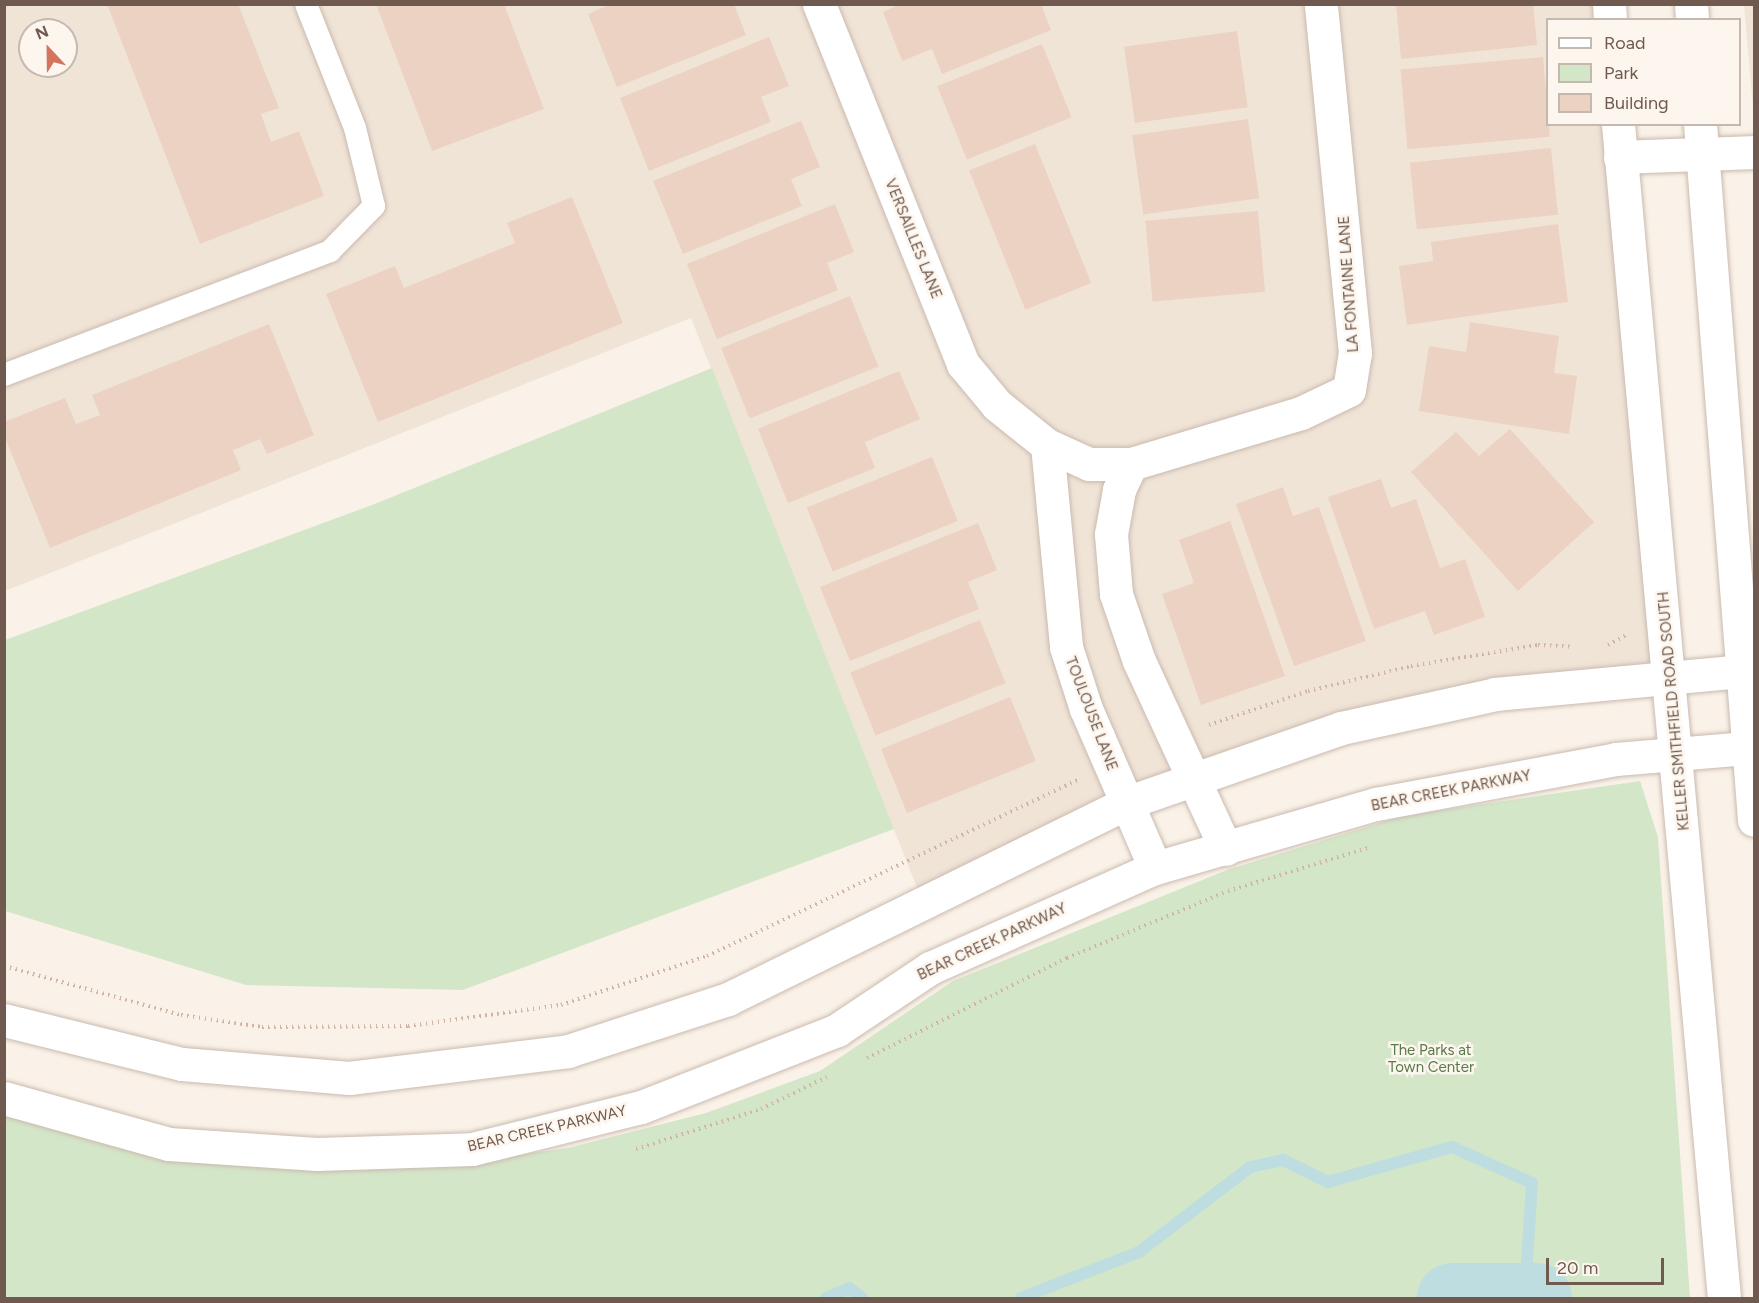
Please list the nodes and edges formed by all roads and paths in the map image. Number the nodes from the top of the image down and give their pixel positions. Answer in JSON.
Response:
{"nodes":[{"id":1,"x":306,"y":4,"type":"edge"},
{"id":2,"x":819,"y":4,"type":"edge"},
{"id":3,"x":1321,"y":4,"type":"edge"},
{"id":4,"x":1618,"y":126,"type":"edge"},
{"id":5,"x":1701,"y":139,"type":"edge"},
{"id":6,"x":1755,"y":152,"type":"edge"},
{"id":7,"x":1620,"y":157,"type":"junction"},
{"id":8,"x":4,"y":375,"type":"edge"},
{"id":9,"x":1047,"y":446,"type":"junction"},
{"id":10,"x":1131,"y":464,"type":"junction"},
{"id":11,"x":1628,"y":634,"type":"dead end"},
{"id":12,"x":1604,"y":647,"type":"dead end"},
{"id":13,"x":1584,"y":649,"type":"dead end"},
{"id":14,"x":1742,"y":671,"type":"junction"},
{"id":15,"x":1671,"y":677,"type":"junction"},
{"id":16,"x":1174,"y":737,"type":"junction"},
{"id":17,"x":1747,"y":748,"type":"junction"},
{"id":18,"x":1678,"y":753,"type":"junction"},
{"id":19,"x":1110,"y":765,"type":"junction"},
{"id":20,"x":1194,"y":778,"type":"junction"},
{"id":21,"x":1126,"y":803,"type":"junction"},
{"id":22,"x":1755,"y":820,"type":"edge"},
{"id":23,"x":1226,"y":849,"type":"junction"},
{"id":24,"x":1155,"y":868,"type":"junction"},
{"id":25,"x":4,"y":966,"type":"edge"},
{"id":26,"x":4,"y":1020,"type":"edge"},
{"id":27,"x":4,"y":1098,"type":"edge"},
{"id":28,"x":1724,"y":1299,"type":"edge"}],
"edges":[{"from":1,"to":8,"type":"lane"},
{"from":2,"to":9,"type":"main road","name":"VERSAILLES LANE"},
{"from":3,"to":10,"type":"main road","name":"LA FONTAINE LANE"},
{"from":4,"to":7,"type":"main road","name":"KELLER SMITHFIELD ROAD SOUTH"},
{"from":5,"to":6,"type":"main road"},
{"from":5,"to":7,"type":"main road"},
{"from":5,"to":14,"type":"main road"},
{"from":7,"to":15,"type":"main road","name":"KELLER SMITHFIELD ROAD SOUTH"},
{"from":9,"to":10,"type":"main road","name":"LA FONTAINE LANE"},
{"from":9,"to":19,"type":"main road","name":"TOULOUSE LANE"},
{"from":10,"to":16,"type":"main road"},
{"from":11,"to":12,"type":"path"},
{"from":13,"to":16,"type":"path"},
{"from":14,"to":15,"type":"main road"},
{"from":14,"to":17,"type":"main road"},
{"from":15,"to":18,"type":"main road","name":"KELLER SMITHFIELD ROAD SOUTH"},
{"from":15,"to":20,"type":"main road"},
{"from":16,"to":20,"type":"main road"},
{"from":17,"to":18,"type":"main road","name":"BEAR CREEK PARKWAY"},
{"from":17,"to":22,"type":"main road"},
{"from":18,"to":23,"type":"main road","name":"BEAR CREEK PARKWAY"},
{"from":18,"to":28,"type":"main road","name":"KELLER SMITHFIELD ROAD SOUTH"},
{"from":19,"to":21,"type":"main road","name":"TOULOUSE LANE"},
{"from":19,"to":25,"type":"path"},
{"from":20,"to":21,"type":"main road"},
{"from":20,"to":23,"type":"main road"},
{"from":21,"to":24,"type":"main road","name":"TOULOUSE LANE"},
{"from":21,"to":26,"type":"main road"},
{"from":23,"to":24,"type":"main road","name":"BEAR CREEK PARKWAY"},
{"from":24,"to":27,"type":"main road","name":"BEAR CREEK PARKWAY"}]}
